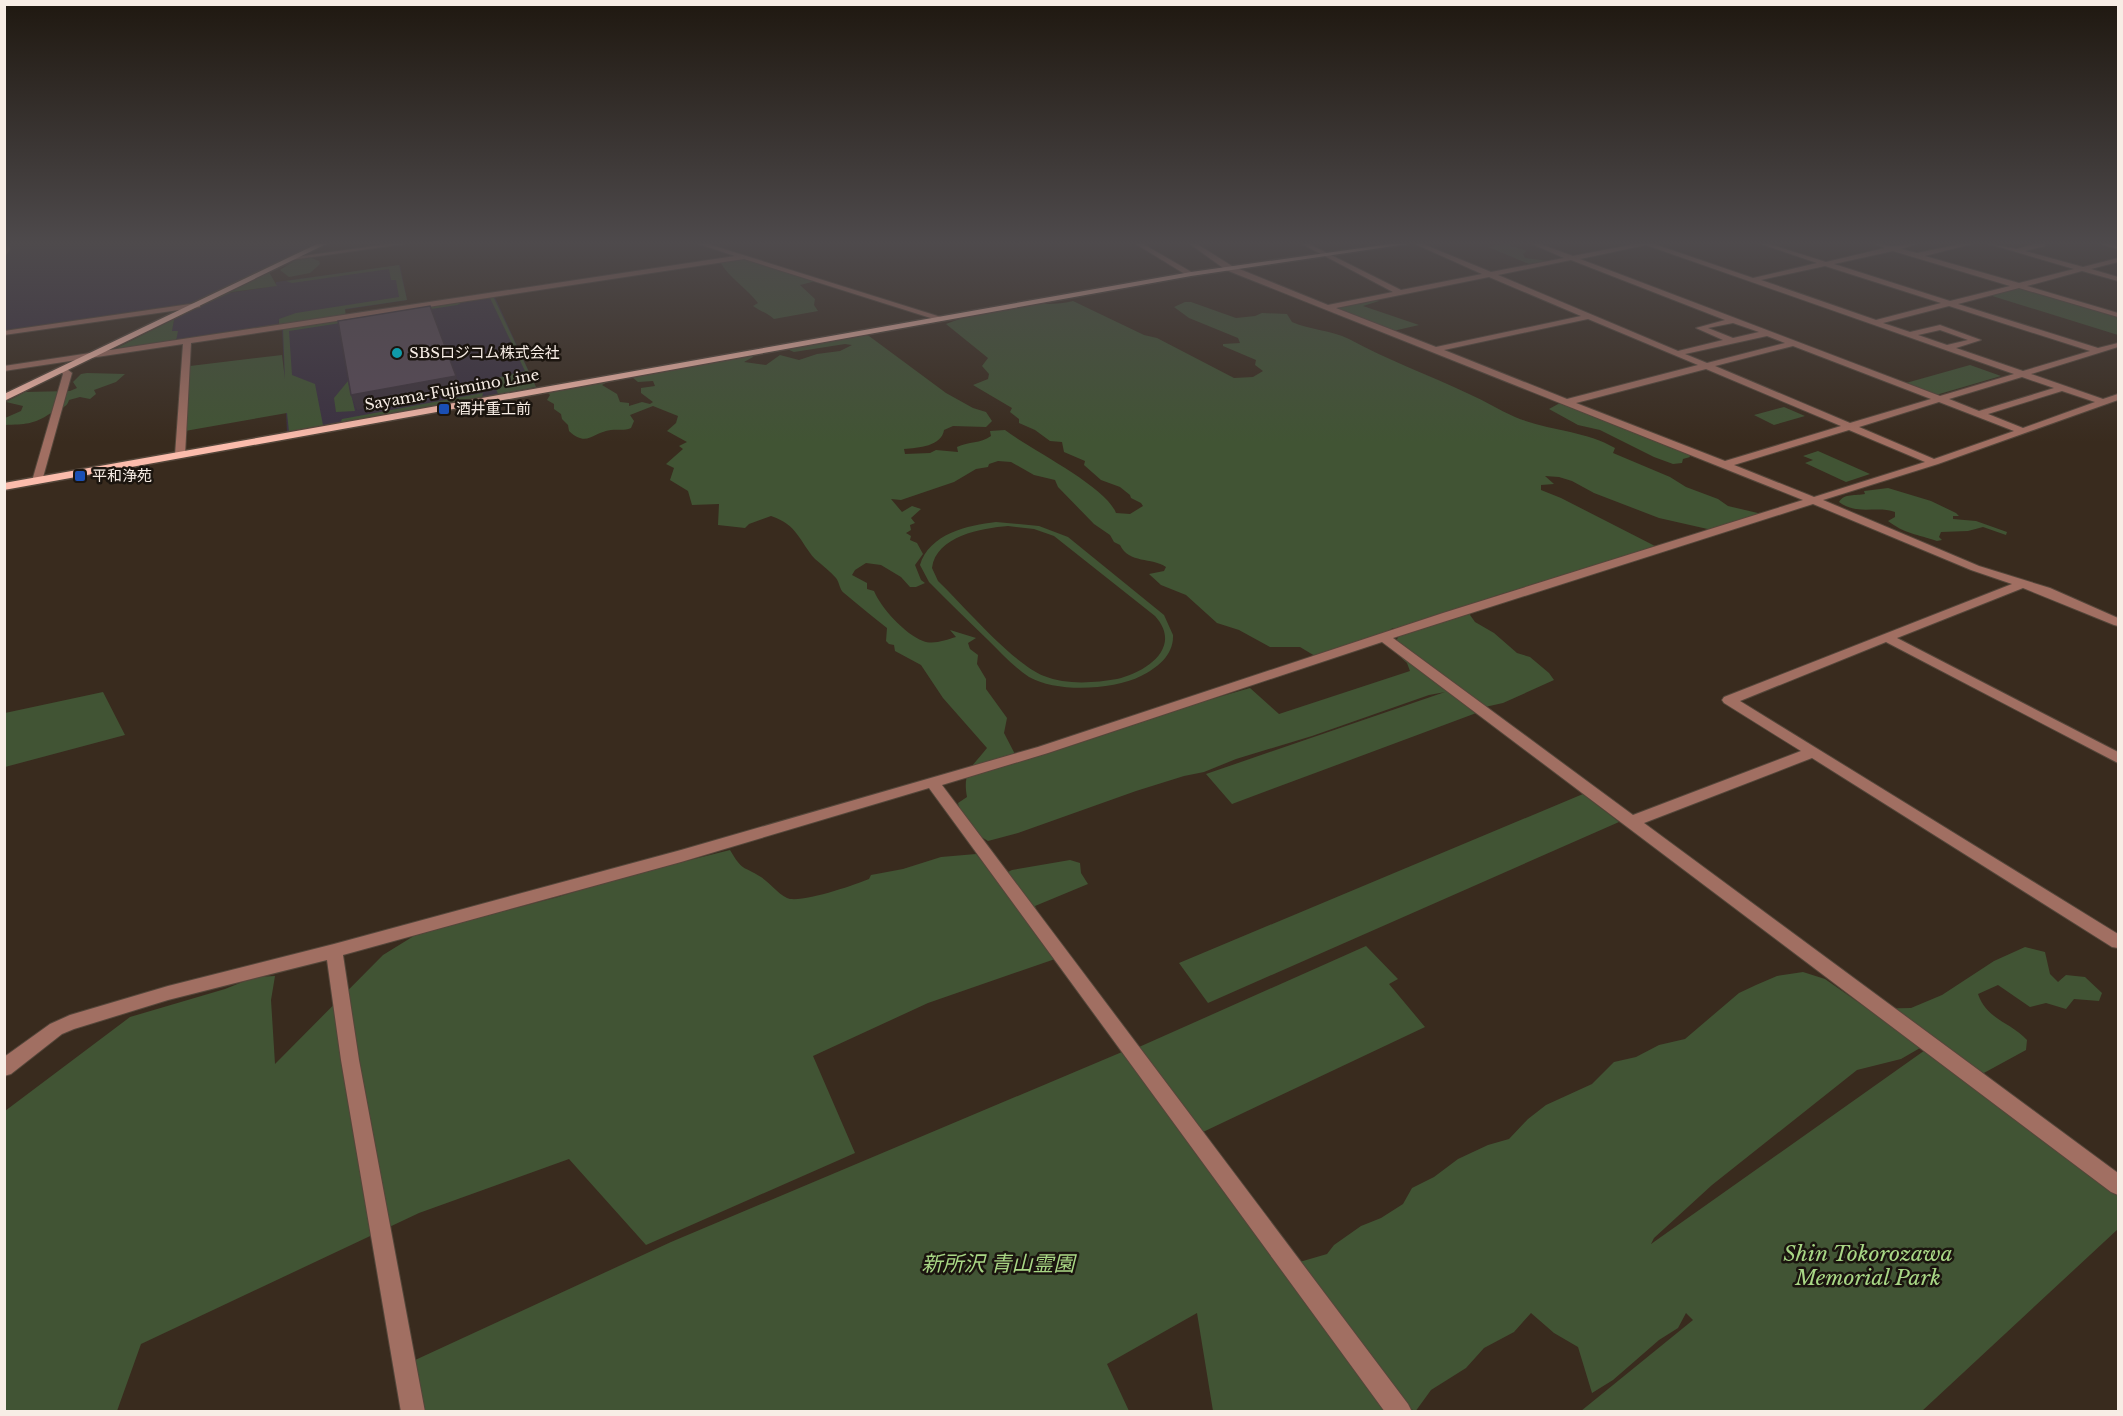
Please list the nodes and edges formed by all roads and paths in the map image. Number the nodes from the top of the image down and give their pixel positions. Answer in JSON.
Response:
{"nodes":[{"id":1,"x":161,"y":310,"type":"edge"},
{"id":2,"x":185,"y":310,"type":"edge"},
{"id":3,"x":396,"y":310,"type":"edge"},
{"id":4,"x":915,"y":310,"type":"edge"},
{"id":5,"x":985,"y":310,"type":"edge"},
{"id":6,"x":1335,"y":310,"type":"edge"},
{"id":7,"x":1575,"y":310,"type":"edge"},
{"id":8,"x":1708,"y":310,"type":"edge"},
{"id":9,"x":1840,"y":310,"type":"edge"},
{"id":10,"x":1924,"y":310,"type":"edge"},
{"id":11,"x":1969,"y":310,"type":"edge"},
{"id":12,"x":2101,"y":310,"type":"edge"},
{"id":13,"x":2118,"y":315,"type":"edge"},
{"id":14,"x":1589,"y":316,"type":"junction"},
{"id":15,"x":940,"y":318,"type":"junction"},
{"id":16,"x":1734,"y":320,"type":"junction"},
{"id":17,"x":1874,"y":322,"type":"junction"},
{"id":18,"x":4,"y":333,"type":"edge"},
{"id":19,"x":1767,"y":333,"type":"junction"},
{"id":20,"x":1909,"y":335,"type":"junction"},
{"id":21,"x":1732,"y":341,"type":"junction"},
{"id":22,"x":187,"y":342,"type":"junction"},
{"id":23,"x":1794,"y":343,"type":"junction"},
{"id":24,"x":2118,"y":345,"type":"edge"},
{"id":25,"x":1946,"y":348,"type":"junction"},
{"id":26,"x":1435,"y":350,"type":"junction"},
{"id":27,"x":2098,"y":351,"type":"junction"},
{"id":28,"x":1678,"y":353,"type":"junction"},
{"id":29,"x":90,"y":356,"type":"junction"},
{"id":30,"x":1708,"y":366,"type":"junction"},
{"id":31,"x":4,"y":369,"type":"edge"},
{"id":32,"x":63,"y":369,"type":"junction"},
{"id":33,"x":2022,"y":374,"type":"junction"},
{"id":34,"x":2062,"y":388,"type":"junction"},
{"id":35,"x":2118,"y":397,"type":"edge"},
{"id":36,"x":4,"y":398,"type":"edge"},
{"id":37,"x":1940,"y":399,"type":"junction"},
{"id":38,"x":1567,"y":402,"type":"junction"},
{"id":39,"x":2103,"y":402,"type":"junction"},
{"id":40,"x":1979,"y":414,"type":"junction"},
{"id":41,"x":1850,"y":426,"type":"junction"},
{"id":42,"x":2023,"y":431,"type":"junction"},
{"id":43,"x":180,"y":454,"type":"junction"},
{"id":44,"x":1934,"y":462,"type":"junction"},
{"id":45,"x":1723,"y":465,"type":"junction"},
{"id":46,"x":37,"y":481,"type":"junction"},
{"id":47,"x":4,"y":487,"type":"edge"},
{"id":48,"x":1813,"y":500,"type":"junction"},
{"id":49,"x":2022,"y":584,"type":"junction"},
{"id":50,"x":2118,"y":622,"type":"edge"},
{"id":51,"x":1384,"y":637,"type":"junction"},
{"id":52,"x":1886,"y":637,"type":"junction"},
{"id":53,"x":1813,"y":752,"type":"junction"},
{"id":54,"x":2118,"y":758,"type":"edge"},
{"id":55,"x":932,"y":782,"type":"junction"},
{"id":56,"x":1630,"y":822,"type":"junction"},
{"id":57,"x":2118,"y":942,"type":"edge"},
{"id":58,"x":334,"y":951,"type":"junction"},
{"id":59,"x":4,"y":1068,"type":"edge"},
{"id":60,"x":2118,"y":1185,"type":"edge"},
{"id":61,"x":413,"y":1412,"type":"edge"},
{"id":62,"x":1400,"y":1412,"type":"edge"}],
"edges":[{"from":1,"to":18,"type":"street"},
{"from":2,"to":29,"type":"main road"},
{"from":3,"to":22,"type":"street"},
{"from":4,"to":15,"type":"street"},
{"from":5,"to":15,"type":"main road","name":"Sayama-Fujimino Line"},
{"from":6,"to":26,"type":"street"},
{"from":7,"to":14,"type":"street"},
{"from":8,"to":16,"type":"street"},
{"from":9,"to":17,"type":"street"},
{"from":10,"to":17,"type":"street"},
{"from":11,"to":27,"type":"street"},
{"from":12,"to":13,"type":"street"},
{"from":14,"to":26,"type":"street"},
{"from":14,"to":28,"type":"street"},
{"from":15,"to":43,"type":"main road","name":"Sayama-Fujimino Line"},
{"from":16,"to":19,"type":"street"},
{"from":16,"to":21,"type":"street"},
{"from":17,"to":20,"type":"street"},
{"from":19,"to":21,"type":"street"},
{"from":19,"to":23,"type":"street"},
{"from":20,"to":25,"type":"street"},
{"from":20,"to":25,"type":"street"},
{"from":21,"to":28,"type":"street"},
{"from":22,"to":29,"type":"street"},
{"from":22,"to":43,"type":"street"},
{"from":23,"to":30,"type":"street"},
{"from":23,"to":37,"type":"street"},
{"from":24,"to":27,"type":"street"},
{"from":25,"to":33,"type":"street"},
{"from":26,"to":38,"type":"street"},
{"from":27,"to":33,"type":"street"},
{"from":28,"to":30,"type":"street"},
{"from":29,"to":31,"type":"street"},
{"from":29,"to":32,"type":"main road"},
{"from":30,"to":38,"type":"street"},
{"from":30,"to":41,"type":"street"},
{"from":32,"to":36,"type":"main road"},
{"from":32,"to":46,"type":"street"},
{"from":33,"to":34,"type":"street"},
{"from":33,"to":37,"type":"street"},
{"from":34,"to":39,"type":"street"},
{"from":34,"to":40,"type":"street"},
{"from":35,"to":39,"type":"street"},
{"from":37,"to":40,"type":"street"},
{"from":37,"to":41,"type":"street"},
{"from":38,"to":45,"type":"street"},
{"from":39,"to":42,"type":"street"},
{"from":40,"to":42,"type":"street"},
{"from":41,"to":44,"type":"street"},
{"from":41,"to":45,"type":"street"},
{"from":42,"to":44,"type":"street"},
{"from":43,"to":46,"type":"main road","name":"Sayama-Fujimino Line"},
{"from":44,"to":48,"type":"street"},
{"from":45,"to":48,"type":"street"},
{"from":46,"to":47,"type":"main road","name":"Sayama-Fujimino Line"},
{"from":48,"to":49,"type":"street"},
{"from":48,"to":51,"type":"street"},
{"from":49,"to":50,"type":"street"},
{"from":49,"to":52,"type":"street"},
{"from":51,"to":55,"type":"street"},
{"from":51,"to":56,"type":"street"},
{"from":52,"to":53,"type":"street"},
{"from":52,"to":54,"type":"street"},
{"from":53,"to":56,"type":"street"},
{"from":53,"to":57,"type":"street"},
{"from":55,"to":58,"type":"street"},
{"from":55,"to":62,"type":"street"},
{"from":56,"to":60,"type":"street"},
{"from":58,"to":59,"type":"street"},
{"from":58,"to":61,"type":"street"}]}
